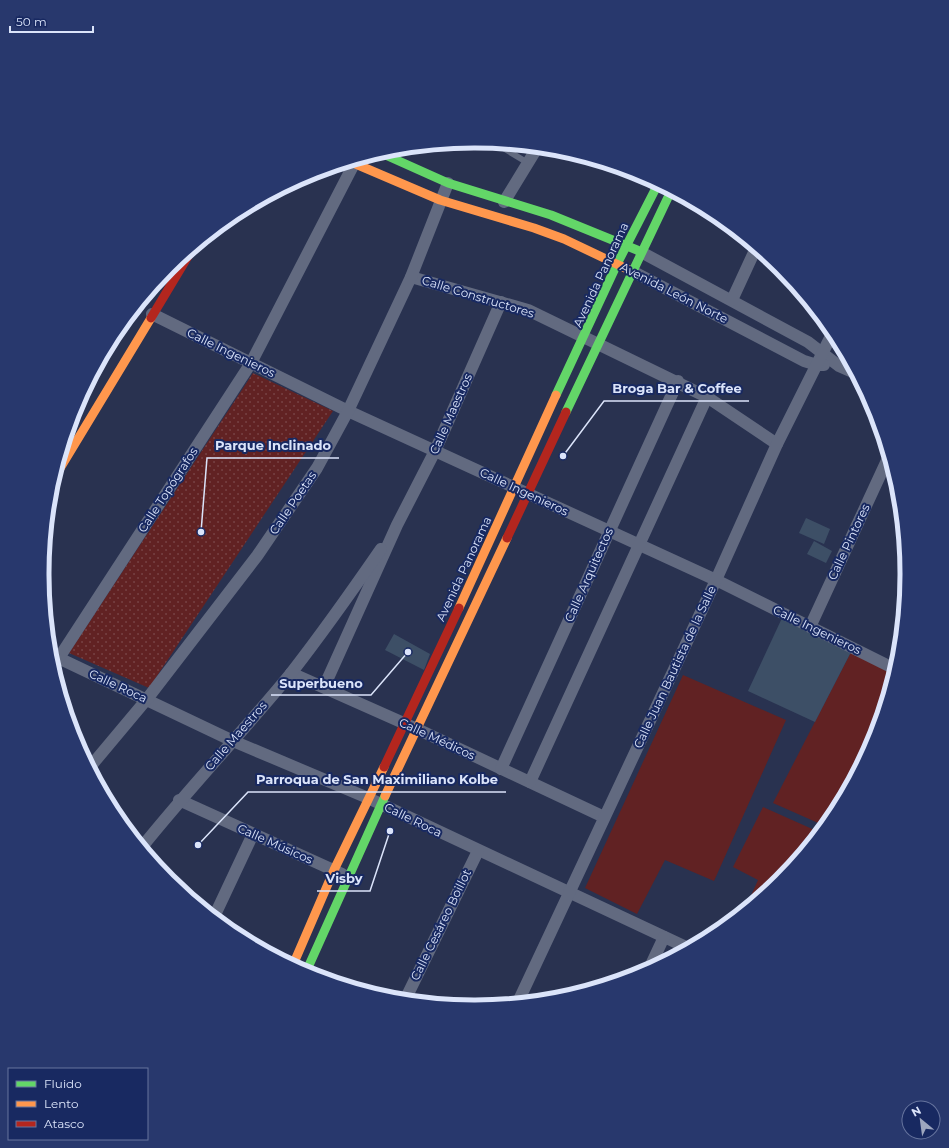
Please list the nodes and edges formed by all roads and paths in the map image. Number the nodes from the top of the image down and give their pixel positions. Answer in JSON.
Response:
{"nodes":[{"id":1,"x":503,"y":149,"type":"edge"},
{"id":2,"x":534,"y":153,"type":"edge"},
{"id":3,"x":396,"y":156,"type":"edge"},
{"id":4,"x":528,"y":163,"type":"junction"},
{"id":5,"x":359,"y":164,"type":"edge"},
{"id":6,"x":352,"y":167,"type":"edge"},
{"id":7,"x":448,"y":183,"type":"junction"},
{"id":8,"x":656,"y":189,"type":"edge"},
{"id":9,"x":669,"y":195,"type":"edge"},
{"id":10,"x":440,"y":200,"type":"junction"},
{"id":11,"x":504,"y":202,"type":"junction"},
{"id":12,"x":627,"y":246,"type":"junction"},
{"id":13,"x":641,"y":252,"type":"junction"},
{"id":14,"x":754,"y":253,"type":"edge"},
{"id":15,"x":617,"y":264,"type":"junction"},
{"id":16,"x":182,"y":265,"type":"edge"},
{"id":17,"x":632,"y":271,"type":"junction"},
{"id":18,"x":411,"y":277,"type":"junction"},
{"id":19,"x":732,"y":300,"type":"junction"},
{"id":20,"x":501,"y":302,"type":"junction"},
{"id":21,"x":152,"y":314,"type":"junction"},
{"id":22,"x":585,"y":338,"type":"junction"},
{"id":23,"x":829,"y":340,"type":"edge"},
{"id":24,"x":598,"y":343,"type":"junction"},
{"id":25,"x":823,"y":352,"type":"junction"},
{"id":26,"x":251,"y":363,"type":"junction"},
{"id":27,"x":817,"y":365,"type":"junction"},
{"id":28,"x":839,"y":366,"type":"junction"},
{"id":29,"x":848,"y":370,"type":"edge"},
{"id":30,"x":678,"y":381,"type":"junction"},
{"id":31,"x":707,"y":397,"type":"junction"},
{"id":32,"x":348,"y":411,"type":"junction"},
{"id":33,"x":777,"y":444,"type":"junction"},
{"id":34,"x":435,"y":451,"type":"junction"},
{"id":35,"x":64,"y":462,"type":"edge"},
{"id":36,"x":886,"y":463,"type":"edge"},
{"id":37,"x":515,"y":488,"type":"junction"},
{"id":38,"x":528,"y":495,"type":"junction"},
{"id":39,"x":397,"y":525,"type":"junction"},
{"id":40,"x":609,"y":532,"type":"junction"},
{"id":41,"x":638,"y":545,"type":"junction"},
{"id":42,"x":716,"y":580,"type":"junction"},
{"id":43,"x":810,"y":627,"type":"junction"},
{"id":44,"x":57,"y":656,"type":"edge"},
{"id":45,"x":58,"y":662,"type":"edge"},
{"id":46,"x":890,"y":666,"type":"edge"},
{"id":47,"x":291,"y":673,"type":"junction"},
{"id":48,"x":324,"y":688,"type":"junction"},
{"id":49,"x":147,"y":699,"type":"junction"},
{"id":50,"x":405,"y":724,"type":"junction"},
{"id":51,"x":417,"y":729,"type":"junction"},
{"id":52,"x":233,"y":741,"type":"junction"},
{"id":53,"x":93,"y":763,"type":"edge"},
{"id":54,"x":501,"y":769,"type":"junction"},
{"id":55,"x":530,"y":782,"type":"junction"},
{"id":56,"x":368,"y":798,"type":"junction"},
{"id":57,"x":179,"y":800,"type":"junction"},
{"id":58,"x":381,"y":804,"type":"junction"},
{"id":59,"x":604,"y":817,"type":"junction"},
{"id":60,"x":253,"y":834,"type":"junction"},
{"id":61,"x":145,"y":843,"type":"edge"},
{"id":62,"x":478,"y":851,"type":"junction"},
{"id":63,"x":334,"y":870,"type":"junction"},
{"id":64,"x":350,"y":877,"type":"junction"},
{"id":65,"x":569,"y":892,"type":"junction"},
{"id":66,"x":216,"y":913,"type":"edge"},
{"id":67,"x":664,"y":937,"type":"junction"},
{"id":68,"x":682,"y":945,"type":"edge"},
{"id":69,"x":295,"y":960,"type":"edge"},
{"id":70,"x":653,"y":960,"type":"edge"},
{"id":71,"x":309,"y":966,"type":"edge"},
{"id":72,"x":408,"y":994,"type":"edge"},
{"id":73,"x":520,"y":997,"type":"edge"}],
"edges":[{"from":1,"to":4,"type":"lane"},
{"from":2,"to":4,"type":"street"},
{"from":3,"to":7,"type":"street","name":"Avenida León Norte"},
{"from":4,"to":11,"type":"street"},
{"from":5,"to":10,"type":"street","name":"Avenida León Norte"},
{"from":6,"to":26,"type":"street","name":"Calle Topógrafos"},
{"from":7,"to":10,"type":"street","name":"Calle Poetas"},
{"from":7,"to":11,"type":"street","name":"Avenida León Norte"},
{"from":8,"to":12,"type":"street","name":"Avenida Panorama"},
{"from":9,"to":13,"type":"street"},
{"from":10,"to":15,"type":"street","name":"Avenida León Norte"},
{"from":10,"to":18,"type":"street","name":"Calle Poetas"},
{"from":11,"to":12,"type":"street","name":"Avenida León Norte"},
{"from":12,"to":13,"type":"street","name":"Avenida León Norte"},
{"from":12,"to":15,"type":"street","name":"Avenida Panorama"},
{"from":13,"to":17,"type":"street"},
{"from":13,"to":19,"type":"street","name":"Avenida León Norte"},
{"from":14,"to":19,"type":"street"},
{"from":15,"to":17,"type":"street","name":"Avenida León Norte"},
{"from":15,"to":22,"type":"street","name":"Avenida Panorama"},
{"from":16,"to":21,"type":"street"},
{"from":17,"to":24,"type":"street"},
{"from":17,"to":27,"type":"street","name":"Avenida León Norte"},
{"from":18,"to":20,"type":"street","name":"Calle Constructores"},
{"from":18,"to":32,"type":"street","name":"Calle Poetas"},
{"from":19,"to":25,"type":"street","name":"Avenida León Norte"},
{"from":20,"to":22,"type":"street","name":"Calle Constructores"},
{"from":20,"to":34,"type":"street","name":"Calle Maestros"},
{"from":21,"to":26,"type":"street","name":"Calle Ingenieros"},
{"from":21,"to":35,"type":"street"},
{"from":22,"to":24,"type":"street","name":"Calle Constructores"},
{"from":22,"to":37,"type":"street","name":"Avenida Panorama"},
{"from":23,"to":25,"type":"street","name":"Calle Juan Bautista de la Salle"},
{"from":24,"to":30,"type":"street","name":"Calle Constructores"},
{"from":24,"to":38,"type":"street"},
{"from":25,"to":27,"type":"street","name":"Calle Juan Bautista de la Salle"},
{"from":25,"to":28,"type":"street","name":"Avenida León Norte"},
{"from":26,"to":32,"type":"street","name":"Calle Ingenieros"},
{"from":26,"to":44,"type":"street","name":"Calle Topógrafos"},
{"from":27,"to":28,"type":"street","name":"Avenida León Norte"},
{"from":27,"to":33,"type":"street","name":"Calle Juan Bautista de la Salle"},
{"from":28,"to":29,"type":"street","name":"Avenida León Norte"},
{"from":30,"to":31,"type":"street","name":"Calle Constructores"},
{"from":30,"to":40,"type":"street","name":"Calle Arquitectos"},
{"from":31,"to":33,"type":"street","name":"Calle Constructores"},
{"from":31,"to":41,"type":"street"},
{"from":32,"to":34,"type":"street","name":"Calle Ingenieros"},
{"from":32,"to":49,"type":"street","name":"Calle Poetas"},
{"from":33,"to":42,"type":"street","name":"Calle Juan Bautista de la Salle"},
{"from":34,"to":37,"type":"street","name":"Calle Ingenieros"},
{"from":34,"to":39,"type":"street","name":"Calle Maestros"},
{"from":36,"to":43,"type":"street","name":"Calle Pintores"},
{"from":37,"to":38,"type":"street","name":"Calle Ingenieros"},
{"from":37,"to":50,"type":"street","name":"Avenida Panorama"},
{"from":38,"to":40,"type":"street","name":"Calle Ingenieros"},
{"from":38,"to":51,"type":"street"},
{"from":39,"to":47,"type":"street","name":"Calle Maestros"},
{"from":39,"to":48,"type":"street","name":"Calle Maestros"},
{"from":40,"to":41,"type":"street","name":"Calle Ingenieros"},
{"from":40,"to":54,"type":"street","name":"Calle Arquitectos"},
{"from":41,"to":42,"type":"street","name":"Calle Ingenieros"},
{"from":41,"to":55,"type":"street"},
{"from":42,"to":43,"type":"street","name":"Calle Ingenieros"},
{"from":42,"to":59,"type":"street","name":"Calle Juan Bautista de la Salle"},
{"from":43,"to":46,"type":"street","name":"Calle Ingenieros"},
{"from":45,"to":49,"type":"street","name":"Calle Roca"},
{"from":47,"to":48,"type":"street","name":"Calle Médicos"},
{"from":47,"to":52,"type":"street","name":"Calle Maestros"},
{"from":48,"to":50,"type":"street","name":"Calle Médicos"},
{"from":49,"to":52,"type":"street","name":"Calle Roca"},
{"from":49,"to":53,"type":"street","name":"Calle Poetas"},
{"from":50,"to":51,"type":"street","name":"Calle Médicos"},
{"from":50,"to":56,"type":"street","name":"Avenida Panorama"},
{"from":51,"to":54,"type":"street","name":"Calle Médicos"},
{"from":51,"to":58,"type":"street"},
{"from":52,"to":56,"type":"street","name":"Calle Roca"},
{"from":52,"to":57,"type":"street","name":"Calle Maestros"},
{"from":54,"to":55,"type":"street","name":"Calle Médicos"},
{"from":55,"to":59,"type":"street","name":"Calle Médicos"},
{"from":56,"to":58,"type":"street","name":"Calle Roca"},
{"from":56,"to":63,"type":"street","name":"Avenida Panorama"},
{"from":57,"to":60,"type":"street","name":"Calle Músicos"},
{"from":57,"to":61,"type":"street","name":"Calle Maestros"},
{"from":58,"to":62,"type":"street","name":"Calle Roca"},
{"from":58,"to":64,"type":"street"},
{"from":59,"to":65,"type":"street","name":"Calle Juan Bautista de la Salle"},
{"from":60,"to":63,"type":"street","name":"Calle Músicos"},
{"from":60,"to":66,"type":"street"},
{"from":62,"to":65,"type":"street","name":"Calle Roca"},
{"from":62,"to":72,"type":"street","name":"Calle Cesáreo Boillot"},
{"from":63,"to":64,"type":"street","name":"Calle Músicos"},
{"from":63,"to":69,"type":"street","name":"Avenida Panorama"},
{"from":64,"to":71,"type":"street"},
{"from":65,"to":67,"type":"street","name":"Calle Roca"},
{"from":65,"to":73,"type":"street","name":"Calle Juan Bautista de la Salle"},
{"from":67,"to":68,"type":"street","name":"Calle Roca"},
{"from":67,"to":70,"type":"street"}]}
